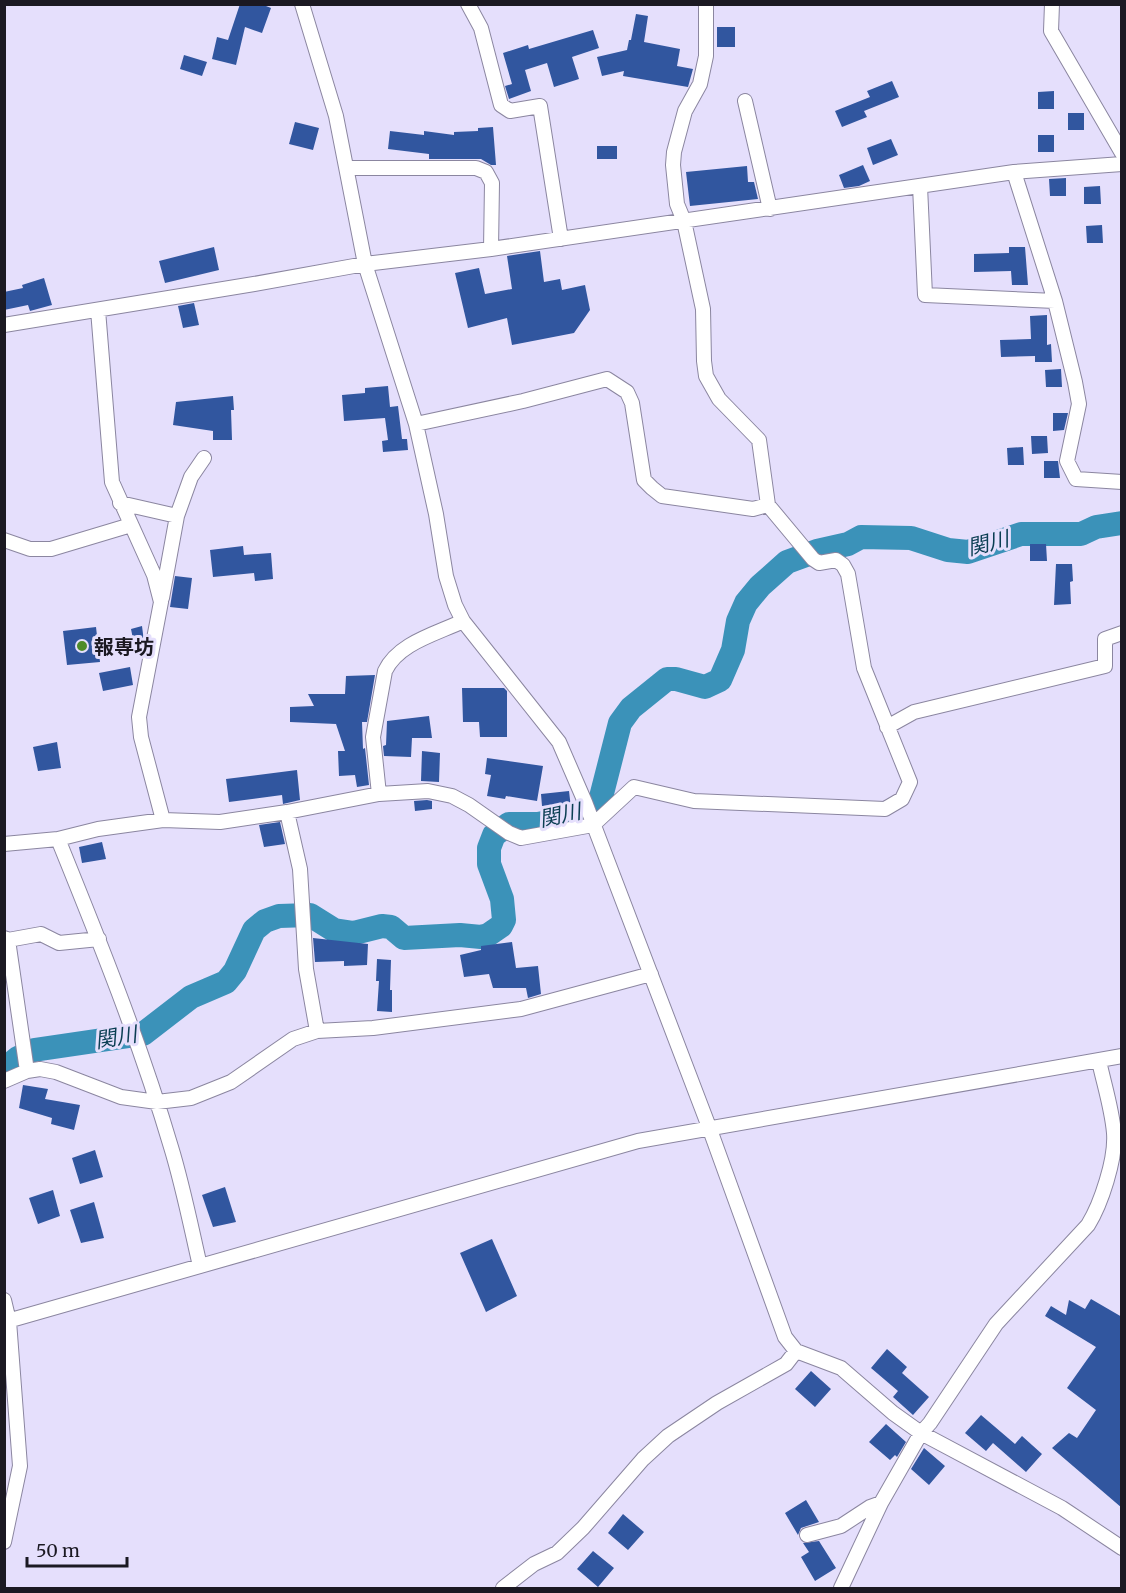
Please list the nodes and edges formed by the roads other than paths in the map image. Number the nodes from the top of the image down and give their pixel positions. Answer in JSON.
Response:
{"nodes":[{"id":1,"x":302,"y":4,"type":"edge"},
{"id":2,"x":468,"y":4,"type":"edge"},
{"id":3,"x":706,"y":4,"type":"edge"},
{"id":4,"x":1052,"y":4,"type":"edge"},
{"id":5,"x":745,"y":101,"type":"dead end"},
{"id":6,"x":1122,"y":153,"type":"edge"},
{"id":7,"x":1122,"y":164,"type":"edge"},
{"id":8,"x":348,"y":168,"type":"junction"},
{"id":9,"x":1014,"y":172,"type":"junction"},
{"id":10,"x":920,"y":186,"type":"junction"},
{"id":11,"x":770,"y":209,"type":"junction"},
{"id":12,"x":684,"y":221,"type":"junction"},
{"id":13,"x":561,"y":239,"type":"junction"},
{"id":14,"x":491,"y":249,"type":"junction"},
{"id":15,"x":365,"y":264,"type":"junction"},
{"id":16,"x":1055,"y":301,"type":"junction"},
{"id":17,"x":98,"y":310,"type":"junction"},
{"id":18,"x":4,"y":325,"type":"edge"},
{"id":19,"x":416,"y":424,"type":"junction"},
{"id":20,"x":204,"y":458,"type":"dead end"},
{"id":21,"x":1122,"y":482,"type":"edge"},
{"id":22,"x":120,"y":503,"type":"junction"},
{"id":23,"x":768,"y":505,"type":"junction"},
{"id":24,"x":177,"y":516,"type":"junction"},
{"id":25,"x":131,"y":525,"type":"junction"},
{"id":26,"x":4,"y":540,"type":"edge"},
{"id":27,"x":161,"y":602,"type":"junction"},
{"id":28,"x":463,"y":621,"type":"junction"},
{"id":29,"x":1122,"y":633,"type":"edge"},
{"id":30,"x":887,"y":727,"type":"junction"},
{"id":31,"x":380,"y":794,"type":"junction"},
{"id":32,"x":287,"y":812,"type":"junction"},
{"id":33,"x":163,"y":820,"type":"junction"},
{"id":34,"x":591,"y":821,"type":"junction"},
{"id":35,"x":58,"y":839,"type":"junction"},
{"id":36,"x":4,"y":844,"type":"edge"},
{"id":37,"x":6,"y":938,"type":"edge"},
{"id":38,"x":99,"y":939,"type":"junction"},
{"id":39,"x":651,"y":974,"type":"junction"},
{"id":40,"x":317,"y":1031,"type":"junction"},
{"id":41,"x":1122,"y":1056,"type":"edge"},
{"id":42,"x":25,"y":1059,"type":"junction"},
{"id":43,"x":1099,"y":1060,"type":"junction"},
{"id":44,"x":4,"y":1081,"type":"edge"},
{"id":45,"x":157,"y":1102,"type":"junction"},
{"id":46,"x":709,"y":1127,"type":"junction"},
{"id":47,"x":200,"y":1266,"type":"junction"},
{"id":48,"x":4,"y":1300,"type":"edge"},
{"id":49,"x":7,"y":1322,"type":"edge"},
{"id":50,"x":796,"y":1351,"type":"junction"},
{"id":51,"x":921,"y":1433,"type":"junction"},
{"id":52,"x":881,"y":1503,"type":"junction"},
{"id":53,"x":807,"y":1535,"type":"dead end"},
{"id":54,"x":4,"y":1542,"type":"edge"},
{"id":55,"x":1122,"y":1548,"type":"edge"},
{"id":56,"x":502,"y":1588,"type":"edge"},
{"id":57,"x":841,"y":1588,"type":"edge"}],
"edges":[{"from":1,"to":8,"type":"street"},
{"from":2,"to":13,"type":"street"},
{"from":3,"to":12,"type":"street"},
{"from":4,"to":6,"type":"street"},
{"from":5,"to":11,"type":"street"},
{"from":7,"to":9,"type":"street"},
{"from":8,"to":14,"type":"street"},
{"from":8,"to":15,"type":"street"},
{"from":9,"to":10,"type":"street"},
{"from":9,"to":16,"type":"street"},
{"from":10,"to":11,"type":"street"},
{"from":10,"to":16,"type":"street"},
{"from":11,"to":12,"type":"street"},
{"from":12,"to":13,"type":"street"},
{"from":12,"to":23,"type":"street"},
{"from":13,"to":14,"type":"street"},
{"from":14,"to":15,"type":"street"},
{"from":15,"to":17,"type":"street"},
{"from":15,"to":19,"type":"street"},
{"from":16,"to":21,"type":"street"},
{"from":17,"to":18,"type":"street"},
{"from":17,"to":22,"type":"street"},
{"from":19,"to":23,"type":"street"},
{"from":19,"to":28,"type":"street"},
{"from":20,"to":24,"type":"street"},
{"from":22,"to":24,"type":"street"},
{"from":22,"to":25,"type":"street"},
{"from":23,"to":30,"type":"street"},
{"from":24,"to":27,"type":"street"},
{"from":25,"to":26,"type":"street"},
{"from":25,"to":27,"type":"street"},
{"from":27,"to":33,"type":"street"},
{"from":28,"to":31,"type":"street"},
{"from":28,"to":34,"type":"street"},
{"from":29,"to":30,"type":"street"},
{"from":30,"to":34,"type":"street"},
{"from":31,"to":32,"type":"street"},
{"from":31,"to":34,"type":"street"},
{"from":32,"to":33,"type":"street"},
{"from":32,"to":40,"type":"street"},
{"from":33,"to":35,"type":"street"},
{"from":34,"to":39,"type":"street"},
{"from":35,"to":36,"type":"street"},
{"from":35,"to":38,"type":"street"},
{"from":37,"to":38,"type":"street"},
{"from":37,"to":42,"type":"street"},
{"from":38,"to":45,"type":"street"},
{"from":39,"to":40,"type":"street"},
{"from":39,"to":46,"type":"street"},
{"from":40,"to":45,"type":"street"},
{"from":41,"to":43,"type":"street"},
{"from":42,"to":44,"type":"street"},
{"from":42,"to":45,"type":"street"},
{"from":43,"to":46,"type":"street"},
{"from":43,"to":51,"type":"street"},
{"from":45,"to":47,"type":"street"},
{"from":46,"to":47,"type":"street"},
{"from":46,"to":50,"type":"street"},
{"from":47,"to":49,"type":"street"},
{"from":48,"to":49,"type":"street"},
{"from":49,"to":54,"type":"street"},
{"from":50,"to":51,"type":"street"},
{"from":50,"to":56,"type":"street"},
{"from":51,"to":52,"type":"street"},
{"from":51,"to":55,"type":"street"},
{"from":52,"to":53,"type":"street"},
{"from":52,"to":57,"type":"street"}]}
